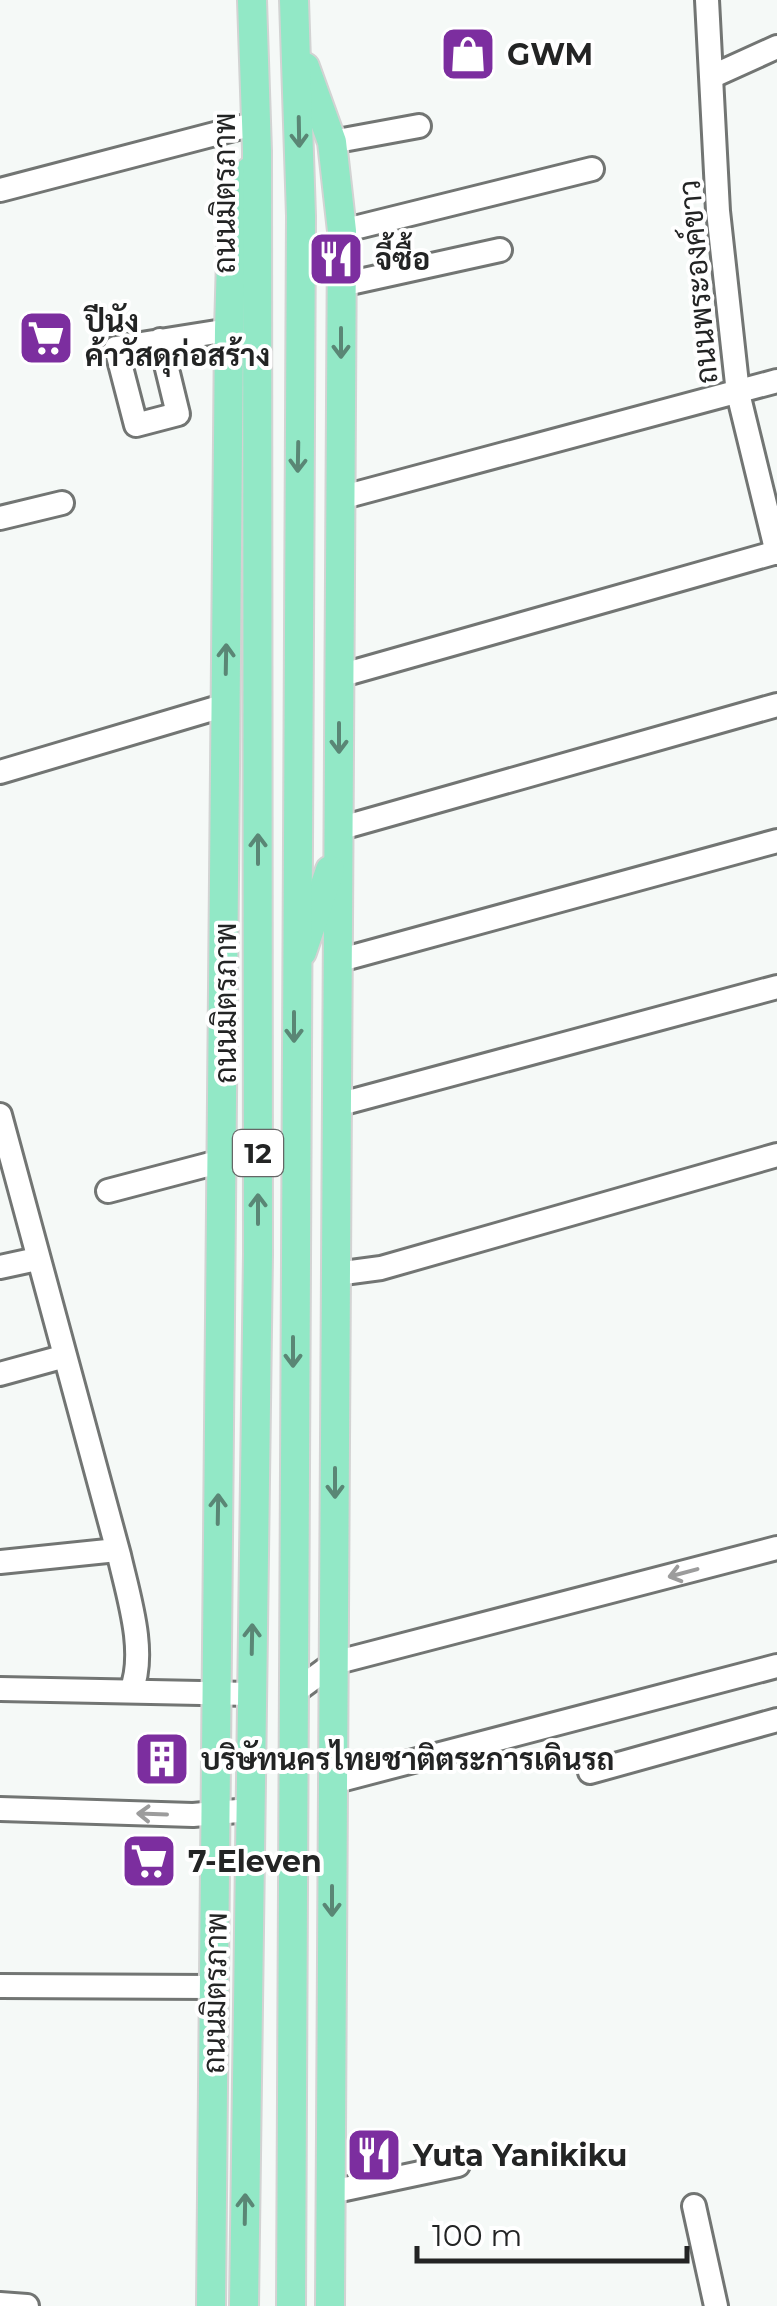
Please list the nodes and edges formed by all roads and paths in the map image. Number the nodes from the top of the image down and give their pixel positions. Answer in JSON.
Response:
{"nodes":[{"id":1,"x":252,"y":0,"type":"edge"},
{"id":2,"x":294,"y":0,"type":"edge"},
{"id":3,"x":707,"y":0,"type":"edge"},
{"id":4,"x":296,"y":42,"type":"junction"},
{"id":5,"x":777,"y":48,"type":"edge"},
{"id":6,"x":713,"y":76,"type":"junction"},
{"id":7,"x":420,"y":126,"type":"dead end"},
{"id":8,"x":257,"y":137,"type":"junction"},
{"id":9,"x":332,"y":142,"type":"junction"},
{"id":10,"x":592,"y":169,"type":"dead end"},
{"id":11,"x":0,"y":190,"type":"edge"},
{"id":12,"x":342,"y":231,"type":"junction"},
{"id":13,"x":500,"y":250,"type":"dead end"},
{"id":14,"x":341,"y":285,"type":"junction"},
{"id":15,"x":229,"y":330,"type":"junction"},
{"id":16,"x":160,"y":340,"type":"dead end"},
{"id":17,"x":777,"y":381,"type":"edge"},
{"id":18,"x":738,"y":393,"type":"junction"},
{"id":19,"x":766,"y":462,"type":"edge"},
{"id":20,"x":340,"y":498,"type":"junction"},
{"id":21,"x":62,"y":503,"type":"dead end"},
{"id":22,"x":772,"y":512,"type":"edge"},
{"id":23,"x":0,"y":518,"type":"edge"},
{"id":24,"x":777,"y":552,"type":"edge"},
{"id":25,"x":339,"y":676,"type":"junction"},
{"id":26,"x":777,"y":704,"type":"edge"},
{"id":27,"x":226,"y":705,"type":"junction"},
{"id":28,"x":0,"y":772,"type":"edge"},
{"id":29,"x":338,"y":837,"type":"junction"},
{"id":30,"x":777,"y":841,"type":"edge"},
{"id":31,"x":224,"y":844,"type":"junction"},
{"id":32,"x":338,"y":961,"type":"junction"},
{"id":33,"x":258,"y":974,"type":"junction"},
{"id":34,"x":294,"y":975,"type":"junction"},
{"id":35,"x":777,"y":987,"type":"edge"},
{"id":36,"x":337,"y":1105,"type":"junction"},
{"id":37,"x":0,"y":1114,"type":"edge"},
{"id":38,"x":777,"y":1156,"type":"edge"},
{"id":39,"x":222,"y":1160,"type":"junction"},
{"id":40,"x":108,"y":1190,"type":"dead end"},
{"id":41,"x":37,"y":1259,"type":"junction"},
{"id":42,"x":258,"y":1266,"type":"junction"},
{"id":43,"x":293,"y":1266,"type":"junction"},
{"id":44,"x":0,"y":1268,"type":"edge"},
{"id":45,"x":336,"y":1274,"type":"junction"},
{"id":46,"x":62,"y":1356,"type":"junction"},
{"id":47,"x":220,"y":1368,"type":"junction"},
{"id":48,"x":335,"y":1371,"type":"junction"},
{"id":49,"x":0,"y":1374,"type":"edge"},
{"id":50,"x":777,"y":1548,"type":"edge"},
{"id":51,"x":118,"y":1550,"type":"junction"},
{"id":52,"x":0,"y":1562,"type":"edge"},
{"id":53,"x":334,"y":1663,"type":"junction"},
{"id":54,"x":777,"y":1666,"type":"edge"},
{"id":55,"x":0,"y":1689,"type":"edge"},
{"id":56,"x":132,"y":1692,"type":"junction"},
{"id":57,"x":216,"y":1694,"type":"junction"},
{"id":58,"x":252,"y":1694,"type":"junction"},
{"id":59,"x":292,"y":1694,"type":"junction"},
{"id":60,"x":777,"y":1720,"type":"edge"},
{"id":61,"x":590,"y":1772,"type":"dead end"},
{"id":62,"x":333,"y":1782,"type":"junction"},
{"id":63,"x":0,"y":1808,"type":"edge"},
{"id":64,"x":249,"y":1810,"type":"junction"},
{"id":65,"x":292,"y":1811,"type":"junction"},
{"id":66,"x":216,"y":1815,"type":"junction"},
{"id":67,"x":292,"y":1974,"type":"junction"},
{"id":68,"x":0,"y":1986,"type":"edge"},
{"id":69,"x":214,"y":1987,"type":"junction"},
{"id":70,"x":332,"y":2052,"type":"junction"},
{"id":71,"x":458,"y":2165,"type":"dead end"},
{"id":72,"x":331,"y":2192,"type":"junction"},
{"id":73,"x":694,"y":2206,"type":"dead end"},
{"id":74,"x":0,"y":2304,"type":"edge"},
{"id":75,"x":27,"y":2306,"type":"edge"},
{"id":76,"x":210,"y":2306,"type":"edge"},
{"id":77,"x":244,"y":2306,"type":"edge"},
{"id":78,"x":291,"y":2306,"type":"edge"},
{"id":79,"x":330,"y":2306,"type":"edge"},
{"id":80,"x":716,"y":2306,"type":"edge"}],
"edges":[{"from":1,"to":8,"type":"main road","name":"ถนนมิตรภาพ","number":"12"},
{"from":2,"to":4,"type":"main road","number":"12"},
{"from":3,"to":6,"type":"street","name":"ถนนพระองค์ขาว"},
{"from":4,"to":9,"type":"main road"},
{"from":4,"to":34,"type":"main road","number":"12","one_way":true},
{"from":5,"to":6,"type":"street"},
{"from":6,"to":18,"type":"street","name":"ถนนพระองค์ขาว"},
{"from":7,"to":9,"type":"street"},
{"from":8,"to":11,"type":"street"},
{"from":8,"to":15,"type":"main road"},
{"from":33,"to":8,"type":"main road","name":"ถนนมิตรภาพ","number":"12","one_way":true},
{"from":9,"to":12,"type":"main road"},
{"from":10,"to":12,"type":"street"},
{"from":12,"to":14,"type":"main road"},
{"from":13,"to":14,"type":"street"},
{"from":14,"to":20,"type":"main road","one_way":true},
{"from":15,"to":16,"type":"street"},
{"from":27,"to":15,"type":"main road","one_way":true},
{"from":17,"to":18,"type":"street"},
{"from":18,"to":19,"type":"street","name":"ถนนพระองค์ขาว"},
{"from":18,"to":20,"type":"street"},
{"from":19,"to":22,"type":"street","name":"ถนนพระองค์ขาว"},
{"from":20,"to":25,"type":"main road"},
{"from":21,"to":23,"type":"street"},
{"from":22,"to":24,"type":"street","name":"ถนนพระองค์ขาว"},
{"from":24,"to":25,"type":"street"},
{"from":25,"to":29,"type":"main road","one_way":true},
{"from":26,"to":29,"type":"street"},
{"from":27,"to":28,"type":"street"},
{"from":27,"to":31,"type":"main road"},
{"from":29,"to":32,"type":"main road"},
{"from":29,"to":34,"type":"main road"},
{"from":30,"to":32,"type":"street"},
{"from":31,"to":33,"type":"main road"},
{"from":31,"to":39,"type":"main road"},
{"from":32,"to":36,"type":"main road"},
{"from":42,"to":33,"type":"main road","name":"ถนนมิตรภาพ","number":"12","one_way":true},
{"from":34,"to":43,"type":"main road","number":"12","one_way":true},
{"from":35,"to":36,"type":"street"},
{"from":36,"to":45,"type":"main road"},
{"from":37,"to":41,"type":"street"},
{"from":38,"to":45,"type":"street"},
{"from":39,"to":40,"type":"street"},
{"from":39,"to":47,"type":"main road"},
{"from":41,"to":44,"type":"street"},
{"from":41,"to":46,"type":"street"},
{"from":42,"to":43,"type":"main road"},
{"from":42,"to":47,"type":"main road"},
{"from":58,"to":42,"type":"main road","name":"ถนนมิตรภาพ","number":"12","one_way":true},
{"from":43,"to":48,"type":"main road"},
{"from":43,"to":59,"type":"main road","number":"12","one_way":true},
{"from":45,"to":48,"type":"main road"},
{"from":46,"to":49,"type":"street"},
{"from":46,"to":51,"type":"street"},
{"from":57,"to":47,"type":"main road","one_way":true},
{"from":48,"to":53,"type":"main road","one_way":true},
{"from":50,"to":53,"type":"street","one_way":true},
{"from":51,"to":52,"type":"street"},
{"from":51,"to":56,"type":"street"},
{"from":53,"to":59,"type":"street"},
{"from":53,"to":62,"type":"main road"},
{"from":54,"to":62,"type":"street"},
{"from":55,"to":56,"type":"street"},
{"from":56,"to":57,"type":"street"},
{"from":57,"to":58,"type":"street"},
{"from":57,"to":66,"type":"main road"},
{"from":58,"to":59,"type":"main road"},
{"from":58,"to":64,"type":"main road","name":"ถนนมิตรภาพ","number":"12"},
{"from":59,"to":65,"type":"main road","number":"12"},
{"from":60,"to":61,"type":"street"},
{"from":62,"to":70,"type":"main road","one_way":true},
{"from":66,"to":63,"type":"street","one_way":true},
{"from":64,"to":65,"type":"main road"},
{"from":64,"to":66,"type":"street"},
{"from":77,"to":64,"type":"main road","name":"ถนนมิตรภาพ","number":"12","one_way":true},
{"from":65,"to":67,"type":"main road","number":"12"},
{"from":66,"to":69,"type":"main road"},
{"from":67,"to":70,"type":"main road"},
{"from":67,"to":78,"type":"main road","number":"12"},
{"from":68,"to":69,"type":"street"},
{"from":69,"to":76,"type":"main road"},
{"from":70,"to":72,"type":"main road"},
{"from":71,"to":72,"type":"street"},
{"from":72,"to":79,"type":"main road"},
{"from":73,"to":80,"type":"street"},
{"from":74,"to":75,"type":"street"}]}
